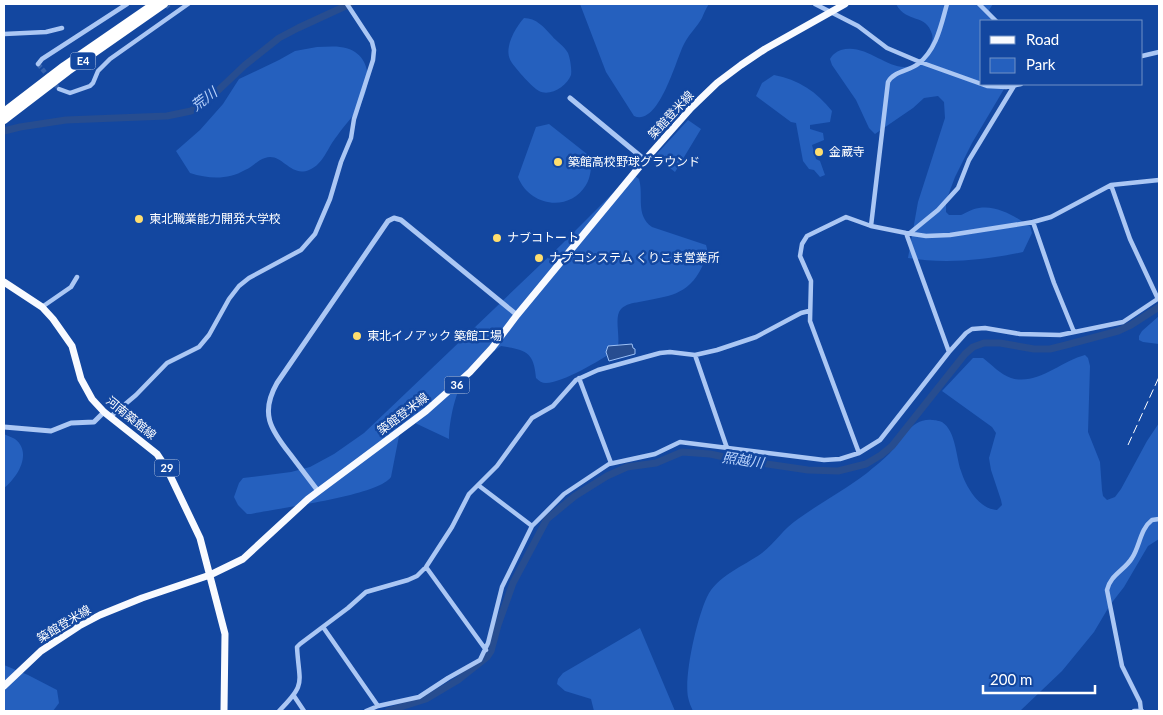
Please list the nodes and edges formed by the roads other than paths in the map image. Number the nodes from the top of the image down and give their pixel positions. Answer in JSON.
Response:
{"nodes":[{"id":1,"x":127,"y":4,"type":"edge"},
{"id":2,"x":154,"y":4,"type":"edge"},
{"id":3,"x":188,"y":4,"type":"edge"},
{"id":4,"x":347,"y":4,"type":"edge"},
{"id":5,"x":815,"y":4,"type":"edge"},
{"id":6,"x":845,"y":4,"type":"edge"},
{"id":7,"x":947,"y":4,"type":"edge"},
{"id":8,"x":979,"y":4,"type":"edge"},
{"id":9,"x":167,"y":6,"type":"edge"},
{"id":10,"x":830,"y":12,"type":"junction"},
{"id":11,"x":173,"y":15,"type":"junction"},
{"id":12,"x":995,"y":20,"type":"edge"},
{"id":13,"x":62,"y":28,"type":"dead end"},
{"id":14,"x":4,"y":34,"type":"edge"},
{"id":15,"x":1159,"y":52,"type":"edge"},
{"id":16,"x":1143,"y":56,"type":"edge"},
{"id":17,"x":920,"y":62,"type":"junction"},
{"id":18,"x":38,"y":64,"type":"dead end"},
{"id":19,"x":980,"y":83,"type":"edge"},
{"id":20,"x":984,"y":85,"type":"edge"},
{"id":21,"x":1018,"y":85,"type":"edge"},
{"id":22,"x":1014,"y":86,"type":"junction"},
{"id":23,"x":59,"y":89,"type":"dead end"},
{"id":24,"x":570,"y":98,"type":"dead end"},
{"id":25,"x":4,"y":112,"type":"edge"},
{"id":26,"x":4,"y":120,"type":"edge"},
{"id":27,"x":645,"y":160,"type":"junction"},
{"id":28,"x":1159,"y":180,"type":"edge"},
{"id":29,"x":1110,"y":185,"type":"junction"},
{"id":30,"x":1033,"y":222,"type":"junction"},
{"id":31,"x":871,"y":226,"type":"junction"},
{"id":32,"x":908,"y":233,"type":"junction"},
{"id":33,"x":77,"y":277,"type":"dead end"},
{"id":34,"x":4,"y":282,"type":"edge"},
{"id":35,"x":1158,"y":299,"type":"edge"},
{"id":36,"x":42,"y":307,"type":"junction"},
{"id":37,"x":809,"y":311,"type":"junction"},
{"id":38,"x":517,"y":315,"type":"junction"},
{"id":39,"x":1074,"y":332,"type":"junction"},
{"id":40,"x":949,"y":352,"type":"junction"},
{"id":41,"x":695,"y":355,"type":"junction"},
{"id":42,"x":579,"y":378,"type":"junction"},
{"id":43,"x":107,"y":415,"type":"junction"},
{"id":44,"x":4,"y":427,"type":"edge"},
{"id":45,"x":728,"y":448,"type":"junction"},
{"id":46,"x":859,"y":453,"type":"junction"},
{"id":47,"x":611,"y":463,"type":"junction"},
{"id":48,"x":478,"y":485,"type":"junction"},
{"id":49,"x":318,"y":492,"type":"junction"},
{"id":50,"x":1159,"y":519,"type":"edge"},
{"id":51,"x":532,"y":526,"type":"junction"},
{"id":52,"x":426,"y":567,"type":"junction"},
{"id":53,"x":210,"y":574,"type":"junction"},
{"id":54,"x":323,"y":627,"type":"junction"},
{"id":55,"x":486,"y":650,"type":"junction"},
{"id":56,"x":4,"y":686,"type":"edge"},
{"id":57,"x":294,"y":696,"type":"junction"},
{"id":58,"x":378,"y":706,"type":"junction"},
{"id":59,"x":224,"y":711,"type":"edge"},
{"id":60,"x":279,"y":711,"type":"edge"},
{"id":61,"x":304,"y":711,"type":"edge"},
{"id":62,"x":366,"y":711,"type":"edge"},
{"id":63,"x":1134,"y":711,"type":"edge"},
{"id":64,"x":1141,"y":711,"type":"edge"}],
"edges":[{"from":1,"to":18,"type":"street"},
{"from":2,"to":25,"type":"highway","number":"E4"},
{"from":3,"to":11,"type":"street"},
{"from":4,"to":43,"type":"street"},
{"from":5,"to":10,"type":"street"},
{"from":6,"to":10,"type":"main road","name":"築館登米線","number":"36"},
{"from":7,"to":17,"type":"street"},
{"from":8,"to":12,"type":"street"},
{"from":9,"to":11,"type":"street"},
{"from":9,"to":26,"type":"highway","number":"E4"},
{"from":10,"to":17,"type":"street"},
{"from":10,"to":27,"type":"main road","name":"築館登米線","number":"36"},
{"from":11,"to":23,"type":"street"},
{"from":13,"to":14,"type":"street"},
{"from":15,"to":16,"type":"street"},
{"from":17,"to":19,"type":"street"},
{"from":17,"to":31,"type":"street"},
{"from":20,"to":22,"type":"street"},
{"from":21,"to":22,"type":"street"},
{"from":22,"to":32,"type":"street"},
{"from":24,"to":27,"type":"street"},
{"from":27,"to":38,"type":"main road","name":"築館登米線","number":"36"},
{"from":28,"to":29,"type":"street"},
{"from":29,"to":30,"type":"street"},
{"from":29,"to":35,"type":"street"},
{"from":30,"to":32,"type":"street"},
{"from":30,"to":39,"type":"street"},
{"from":31,"to":32,"type":"street"},
{"from":31,"to":37,"type":"street"},
{"from":32,"to":40,"type":"street"},
{"from":33,"to":36,"type":"street"},
{"from":34,"to":36,"type":"main road","name":"河南築館線","number":"29"},
{"from":35,"to":39,"type":"street"},
{"from":36,"to":43,"type":"main road","name":"河南築館線","number":"29"},
{"from":37,"to":41,"type":"street"},
{"from":37,"to":46,"type":"street"},
{"from":38,"to":49,"type":"main road","name":"築館登米線","number":"36"},
{"from":38,"to":49,"type":"street"},
{"from":39,"to":40,"type":"street"},
{"from":40,"to":46,"type":"street"},
{"from":41,"to":42,"type":"street"},
{"from":41,"to":45,"type":"street"},
{"from":42,"to":47,"type":"street"},
{"from":42,"to":48,"type":"street"},
{"from":43,"to":44,"type":"street"},
{"from":43,"to":53,"type":"main road","name":"河南築館線","number":"29"},
{"from":45,"to":46,"type":"street"},
{"from":45,"to":47,"type":"street"},
{"from":47,"to":51,"type":"street"},
{"from":48,"to":51,"type":"street"},
{"from":48,"to":52,"type":"street"},
{"from":49,"to":53,"type":"main road","name":"築館登米線","number":"36"},
{"from":50,"to":64,"type":"street"},
{"from":51,"to":55,"type":"street"},
{"from":52,"to":54,"type":"street"},
{"from":52,"to":55,"type":"street"},
{"from":53,"to":56,"type":"main road","name":"築館登米線","number":"36"},
{"from":53,"to":59,"type":"main road","name":"河南築館線","number":"29"},
{"from":54,"to":57,"type":"street"},
{"from":54,"to":58,"type":"street"},
{"from":55,"to":58,"type":"street"},
{"from":57,"to":60,"type":"street"},
{"from":57,"to":61,"type":"street"},
{"from":58,"to":62,"type":"street"},
{"from":63,"to":64,"type":"street"}]}
